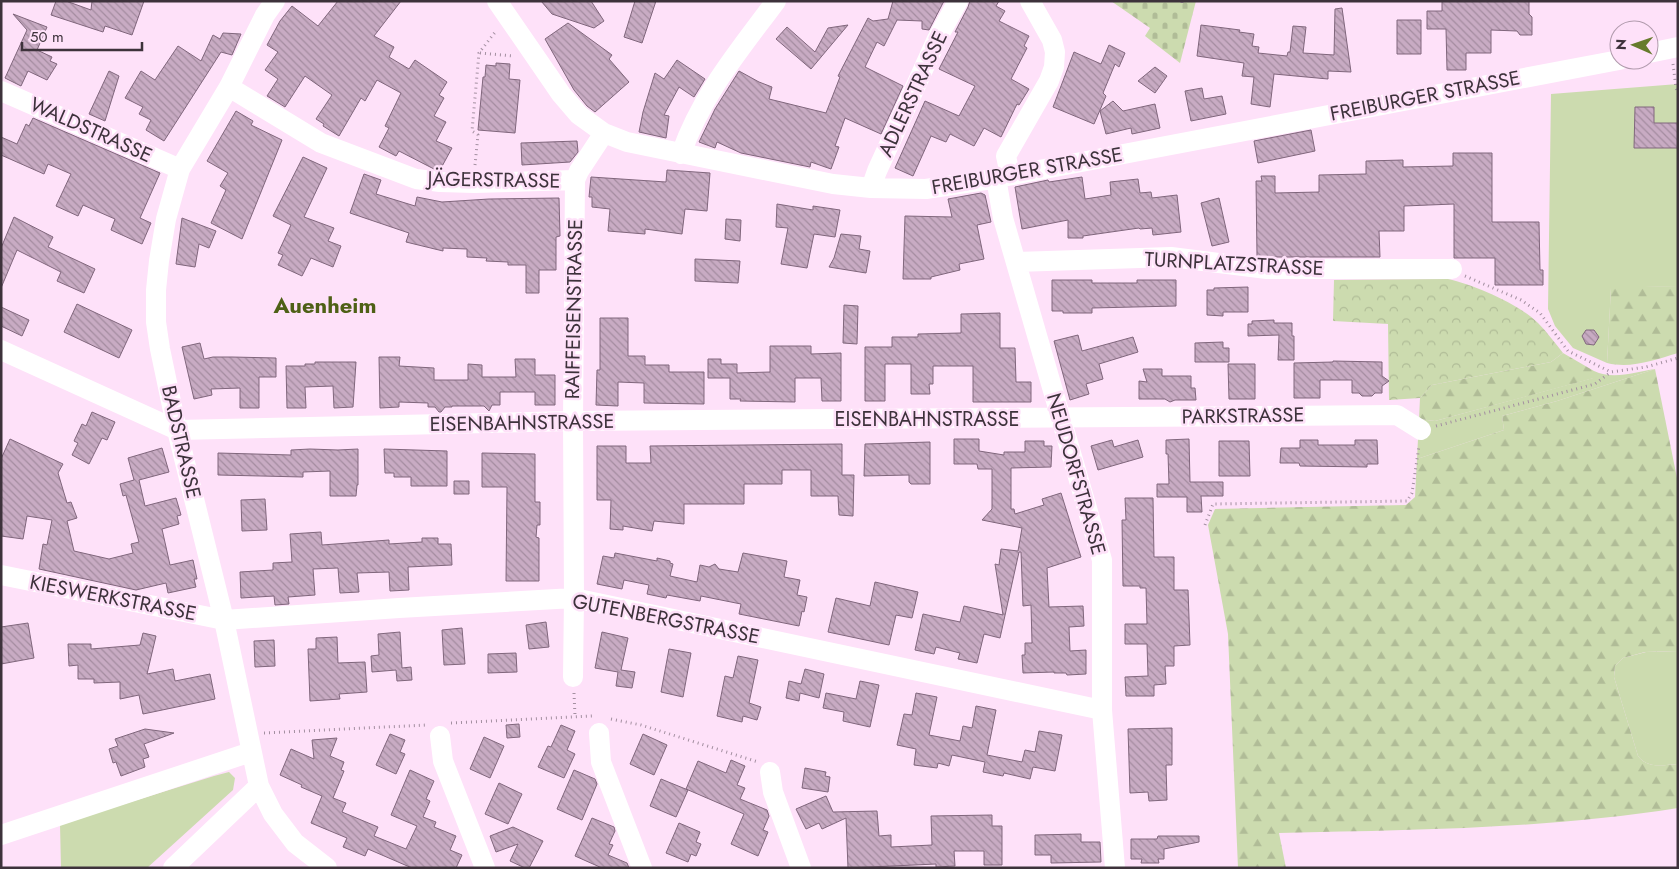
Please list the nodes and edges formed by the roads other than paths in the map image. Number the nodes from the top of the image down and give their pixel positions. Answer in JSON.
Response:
{"nodes":[{"id":1,"x":275,"y":1,"type":"edge"},
{"id":2,"x":776,"y":1,"type":"edge"},
{"id":3,"x":958,"y":1,"type":"edge"},
{"id":4,"x":1030,"y":1,"type":"edge"},
{"id":5,"x":506,"y":5,"type":"edge"},
{"id":6,"x":1675,"y":48,"type":"edge"},
{"id":7,"x":1659,"y":51,"type":"edge"},
{"id":8,"x":1609,"y":62,"type":"edge"},
{"id":9,"x":229,"y":87,"type":"junction"},
{"id":10,"x":1,"y":91,"type":"edge"},
{"id":11,"x":604,"y":133,"type":"junction"},
{"id":12,"x":681,"y":154,"type":"junction"},
{"id":13,"x":180,"y":169,"type":"junction"},
{"id":14,"x":1003,"y":177,"type":"junction"},
{"id":15,"x":576,"y":180,"type":"junction"},
{"id":16,"x":871,"y":188,"type":"junction"},
{"id":17,"x":1016,"y":262,"type":"junction"},
{"id":18,"x":1452,"y":269,"type":"road end"},
{"id":19,"x":1,"y":350,"type":"edge"},
{"id":20,"x":1060,"y":418,"type":"junction"},
{"id":21,"x":573,"y":421,"type":"junction"},
{"id":22,"x":177,"y":430,"type":"junction"},
{"id":23,"x":1421,"y":430,"type":"road end"},
{"id":24,"x":1,"y":575,"type":"edge"},
{"id":25,"x":574,"y":598,"type":"junction"},
{"id":26,"x":224,"y":620,"type":"junction"},
{"id":27,"x":573,"y":678,"type":"road end"},
{"id":28,"x":1102,"y":710,"type":"junction"},
{"id":29,"x":600,"y":722,"type":"road end"},
{"id":30,"x":439,"y":728,"type":"road end"},
{"id":31,"x":249,"y":743,"type":"junction"},
{"id":32,"x":770,"y":772,"type":"road end"},
{"id":33,"x":259,"y":786,"type":"junction"},
{"id":34,"x":1,"y":835,"type":"edge"},
{"id":35,"x":173,"y":868,"type":"edge"},
{"id":36,"x":326,"y":868,"type":"edge"},
{"id":37,"x":485,"y":868,"type":"edge"},
{"id":38,"x":642,"y":868,"type":"edge"},
{"id":39,"x":801,"y":868,"type":"edge"},
{"id":40,"x":1115,"y":868,"type":"edge"}],
"edges":[{"from":1,"to":9,"type":"street","name":"BADSTRASSE"},
{"from":2,"to":12,"type":"street"},
{"from":3,"to":16,"type":"street","name":"ADLERSTRASSE"},
{"from":4,"to":14,"type":"street","name":"NEUDORFSTRASSE"},
{"from":5,"to":11,"type":"street","name":"FREIBURGER STRASSE"},
{"from":6,"to":7,"type":"street"},
{"from":8,"to":14,"type":"street","name":"FREIBURGER STRASSE"},
{"from":9,"to":13,"type":"street","name":"BADSTRASSE"},
{"from":9,"to":15,"type":"street","name":"JÄGERSTRASSE"},
{"from":10,"to":13,"type":"street","name":"WALDSTRASSE"},
{"from":11,"to":12,"type":"street","name":"FREIBURGER STRASSE"},
{"from":11,"to":15,"type":"street","name":"JÄGERSTRASSE"},
{"from":12,"to":16,"type":"street","name":"FREIBURGER STRASSE"},
{"from":13,"to":22,"type":"street","name":"BADSTRASSE"},
{"from":14,"to":16,"type":"street","name":"FREIBURGER STRASSE"},
{"from":14,"to":17,"type":"street","name":"NEUDORFSTRASSE"},
{"from":15,"to":21,"type":"street","name":"RAIFFEISENSTRASSE"},
{"from":17,"to":18,"type":"street","name":"TURNPLATZSTRASSE"},
{"from":17,"to":20,"type":"street","name":"NEUDORFSTRASSE"},
{"from":19,"to":22,"type":"street","name":"EISENBAHNSTRASSE"},
{"from":20,"to":21,"type":"street","name":"EISENBAHNSTRASSE"},
{"from":20,"to":23,"type":"street","name":"PARKSTRASSE"},
{"from":20,"to":28,"type":"street","name":"NEUDORFSTRASSE"},
{"from":21,"to":22,"type":"street","name":"EISENBAHNSTRASSE"},
{"from":21,"to":25,"type":"street","name":"RAIFFEISENSTRASSE"},
{"from":22,"to":26,"type":"street","name":"BADSTRASSE"},
{"from":24,"to":26,"type":"street","name":"KIESWERKSTRASSE"},
{"from":25,"to":26,"type":"street","name":"GUTENBERGSTRASSE"},
{"from":25,"to":27,"type":"street","name":"RAIFFEISENSTRASSE"},
{"from":25,"to":28,"type":"street","name":"GUTENBERGSTRASSE"},
{"from":26,"to":31,"type":"street","name":"BADSTRASSE"},
{"from":28,"to":40,"type":"street","name":"NEUDORFSTRASSE"},
{"from":29,"to":38,"type":"street"},
{"from":30,"to":37,"type":"street"},
{"from":31,"to":33,"type":"street","name":"BADSTRASSE"},
{"from":31,"to":34,"type":"street"},
{"from":32,"to":39,"type":"street"},
{"from":33,"to":35,"type":"street"},
{"from":33,"to":36,"type":"street","name":"BADSTRASSE"}]}
